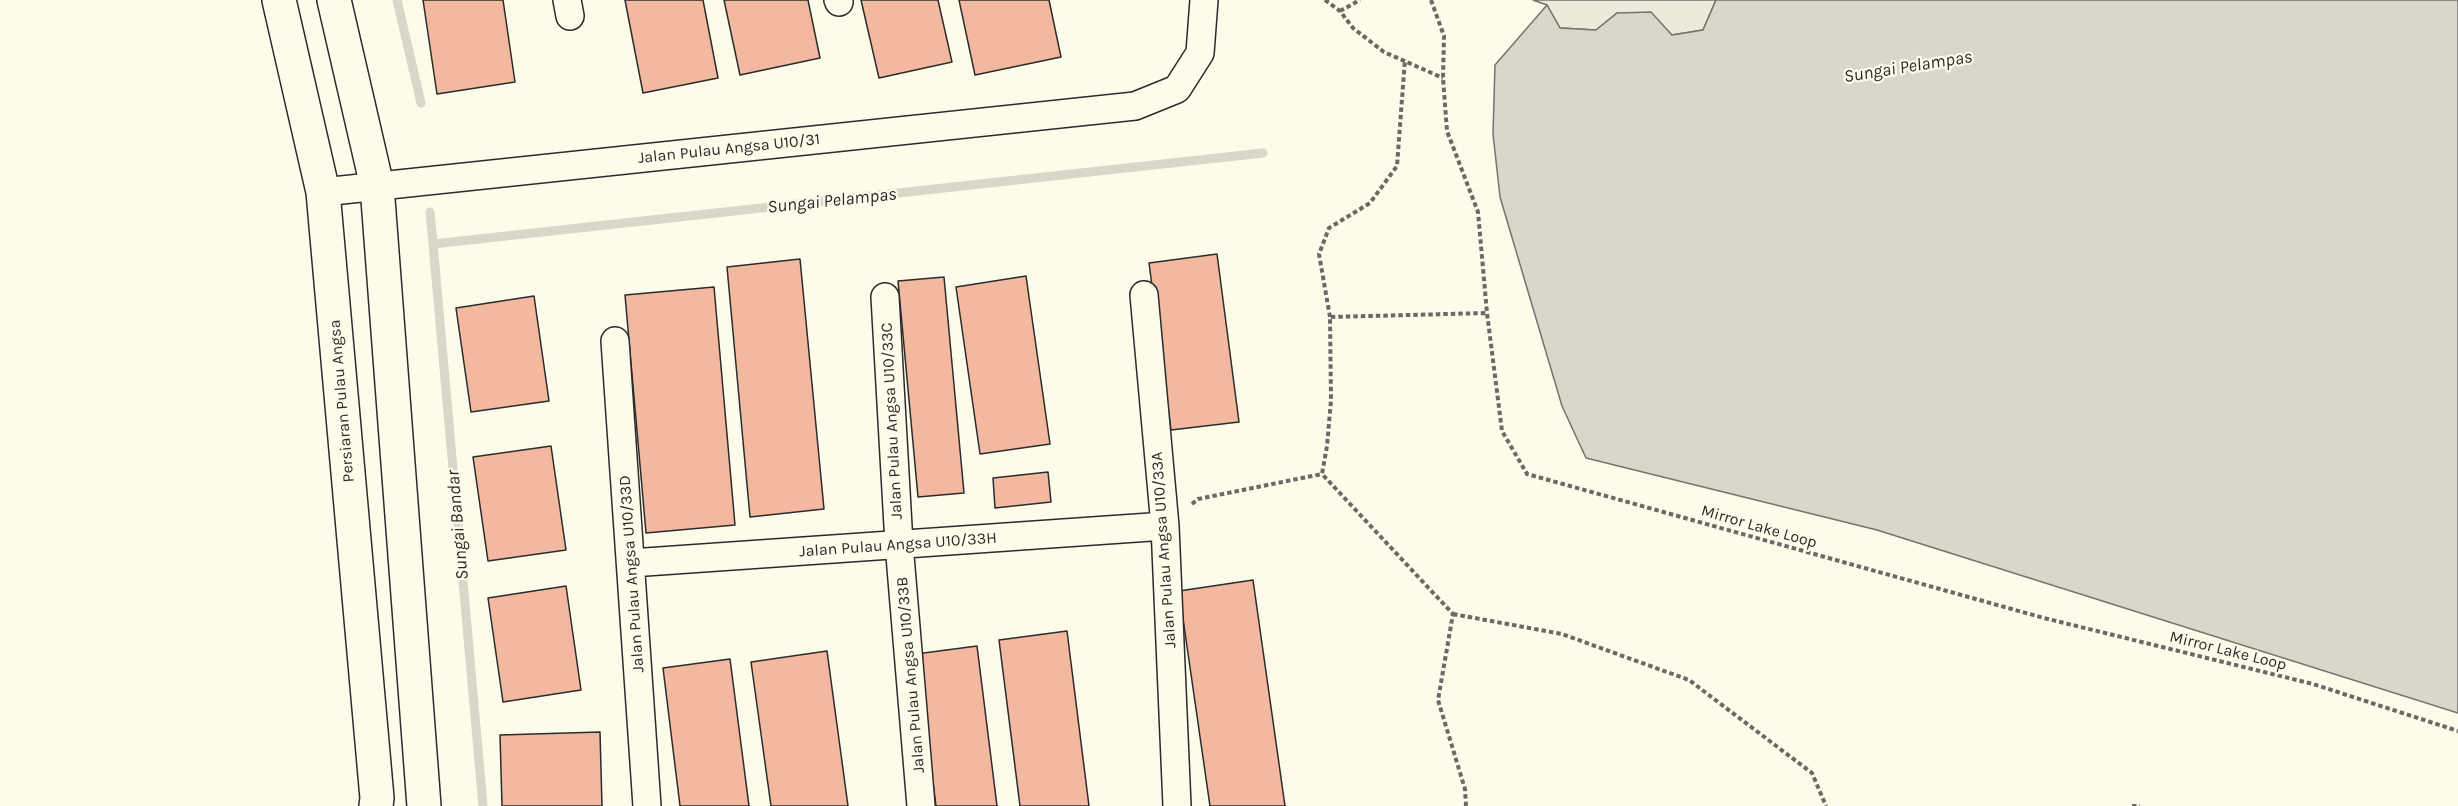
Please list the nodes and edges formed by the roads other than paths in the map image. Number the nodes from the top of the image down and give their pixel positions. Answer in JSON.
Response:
{"nodes":[{"id":1,"x":279,"y":0,"type":"edge"},
{"id":2,"x":334,"y":0,"type":"edge"},
{"id":3,"x":1204,"y":0,"type":"edge"},
{"id":4,"x":377,"y":186,"type":"junction"},
{"id":5,"x":323,"y":192,"type":"junction"},
{"id":6,"x":1144,"y":295,"type":"dead end"},
{"id":7,"x":885,"y":297,"type":"dead end"},
{"id":8,"x":615,"y":342,"type":"dead end"},
{"id":9,"x":1165,"y":526,"type":"junction"},
{"id":10,"x":899,"y":544,"type":"junction"},
{"id":11,"x":631,"y":563,"type":"junction"},
{"id":12,"x":376,"y":806,"type":"edge"},
{"id":13,"x":424,"y":806,"type":"edge"},
{"id":14,"x":647,"y":806,"type":"edge"},
{"id":15,"x":921,"y":806,"type":"edge"},
{"id":16,"x":1177,"y":806,"type":"edge"}],
"edges":[{"from":1,"to":5,"type":"street","name":"Persiaran Pulau Angsa"},
{"from":2,"to":4,"type":"street"},
{"from":3,"to":4,"type":"street","name":"Jalan Pulau Angsa U10/31"},
{"from":4,"to":5,"type":"street","name":"Jalan Pulau Angsa U10/31"},
{"from":4,"to":13,"type":"street"},
{"from":5,"to":12,"type":"street","name":"Persiaran Pulau Angsa"},
{"from":6,"to":9,"type":"street","name":"Jalan Pulau Angsa U10/33A"},
{"from":7,"to":10,"type":"street","name":"Jalan Pulau Angsa U10/33C"},
{"from":8,"to":11,"type":"street","name":"Jalan Pulau Angsa U10/33D"},
{"from":9,"to":10,"type":"street","name":"Jalan Pulau Angsa U10/33H"},
{"from":9,"to":16,"type":"street","name":"Jalan Pulau Angsa U10/33A"},
{"from":10,"to":11,"type":"street","name":"Jalan Pulau Angsa U10/33H"},
{"from":10,"to":15,"type":"street","name":"Jalan Pulau Angsa U10/33B"},
{"from":11,"to":14,"type":"street","name":"Jalan Pulau Angsa U10/33D"}]}
